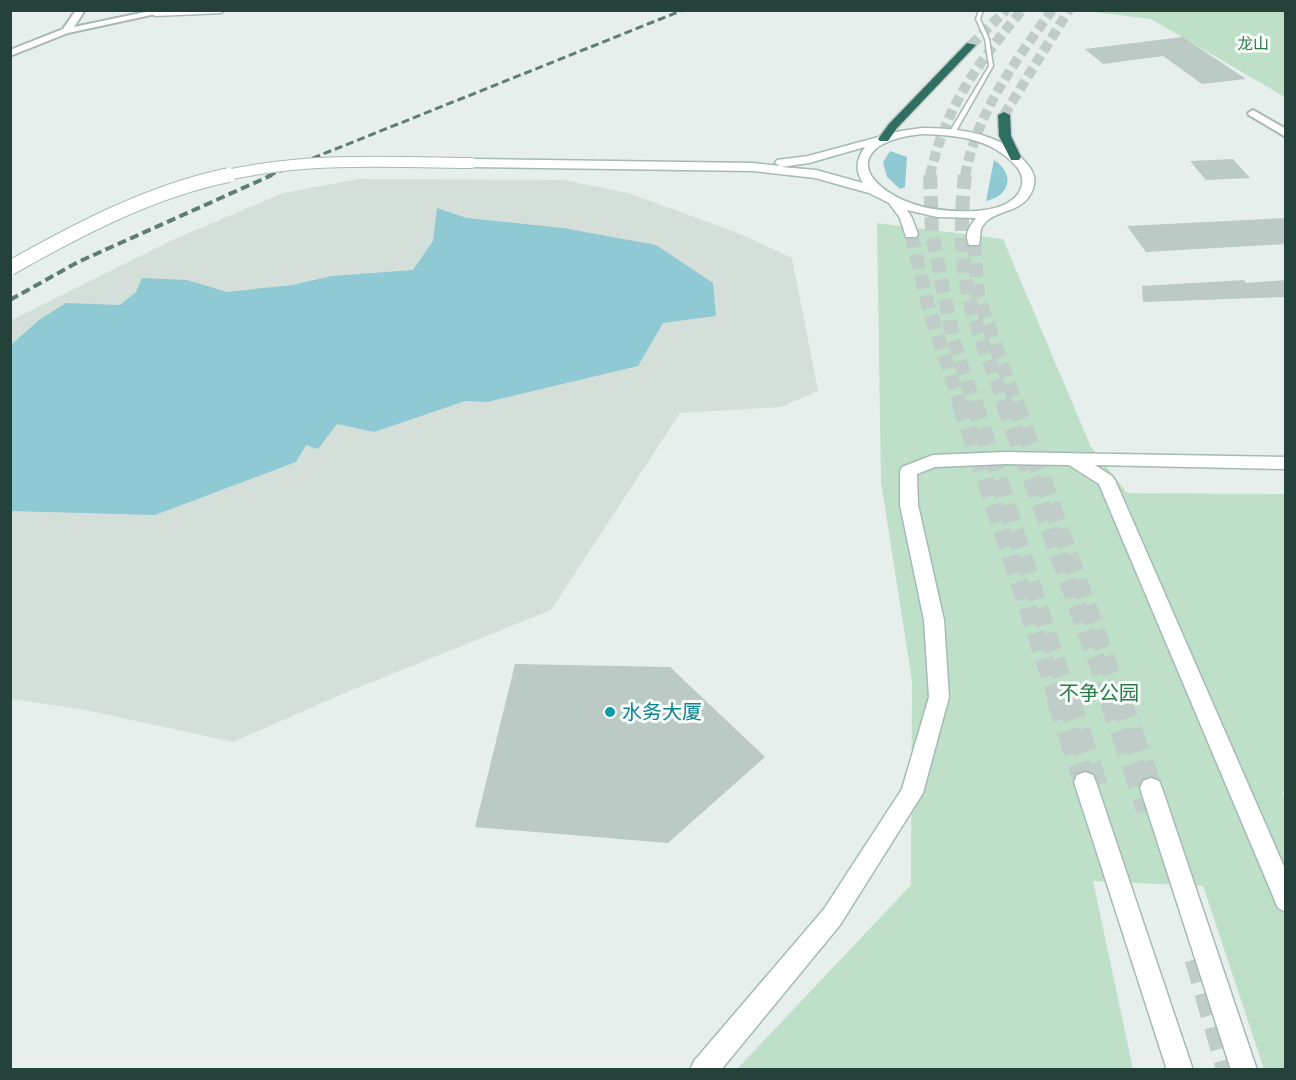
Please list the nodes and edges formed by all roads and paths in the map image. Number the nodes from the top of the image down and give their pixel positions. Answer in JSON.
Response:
{"nodes":[{"id":1,"x":81,"y":10,"type":"edge"},
{"id":2,"x":143,"y":10,"type":"edge"},
{"id":3,"x":221,"y":10,"type":"edge"},
{"id":4,"x":981,"y":10,"type":"edge"},
{"id":5,"x":156,"y":13,"type":"junction"},
{"id":6,"x":66,"y":31,"type":"junction"},
{"id":7,"x":971,"y":45,"type":"tunnel mouth"},
{"id":8,"x":10,"y":53,"type":"edge"},
{"id":9,"x":1253,"y":113,"type":"dead end"},
{"id":10,"x":1004,"y":115,"type":"tunnel mouth"},
{"id":11,"x":952,"y":133,"type":"junction"},
{"id":12,"x":1286,"y":134,"type":"edge"},
{"id":13,"x":884,"y":139,"type":"junction"},
{"id":14,"x":1015,"y":157,"type":"junction"},
{"id":15,"x":753,"y":167,"type":"junction"},
{"id":16,"x":893,"y":200,"type":"junction"},
{"id":17,"x":995,"y":212,"type":"junction"},
{"id":18,"x":911,"y":234,"type":"tunnel mouth"},
{"id":19,"x":974,"y":242,"type":"tunnel mouth"},
{"id":20,"x":10,"y":268,"type":"edge"},
{"id":21,"x":1072,"y":459,"type":"junction"},
{"id":22,"x":1286,"y":463,"type":"edge"},
{"id":23,"x":1085,"y":782,"type":"tunnel mouth"},
{"id":24,"x":1151,"y":788,"type":"tunnel mouth"},
{"id":25,"x":1286,"y":900,"type":"edge"},
{"id":26,"x":703,"y":1070,"type":"edge"},
{"id":27,"x":1180,"y":1070,"type":"edge"},
{"id":28,"x":1244,"y":1070,"type":"edge"}],
"edges":[{"from":1,"to":6,"type":"street"},
{"from":2,"to":5,"type":"street"},
{"from":3,"to":5,"type":"street"},
{"from":4,"to":11,"type":"lane"},
{"from":5,"to":6,"type":"street"},
{"from":6,"to":8,"type":"street"},
{"from":7,"to":13,"type":"highway"},
{"from":9,"to":12,"type":"street"},
{"from":10,"to":14,"type":"highway"},
{"from":11,"to":13,"type":"street"},
{"from":11,"to":14,"type":"street"},
{"from":13,"to":15,"type":"street"},
{"from":13,"to":16,"type":"street"},
{"from":14,"to":17,"type":"street"},
{"from":15,"to":16,"type":"street"},
{"from":15,"to":20,"type":"street","bridge":true},
{"from":16,"to":17,"type":"street"},
{"from":16,"to":18,"type":"street"},
{"from":17,"to":19,"type":"street"},
{"from":21,"to":22,"type":"street"},
{"from":21,"to":25,"type":"street"},
{"from":21,"to":26,"type":"street"},
{"from":23,"to":27,"type":"street"},
{"from":24,"to":28,"type":"street"}]}
